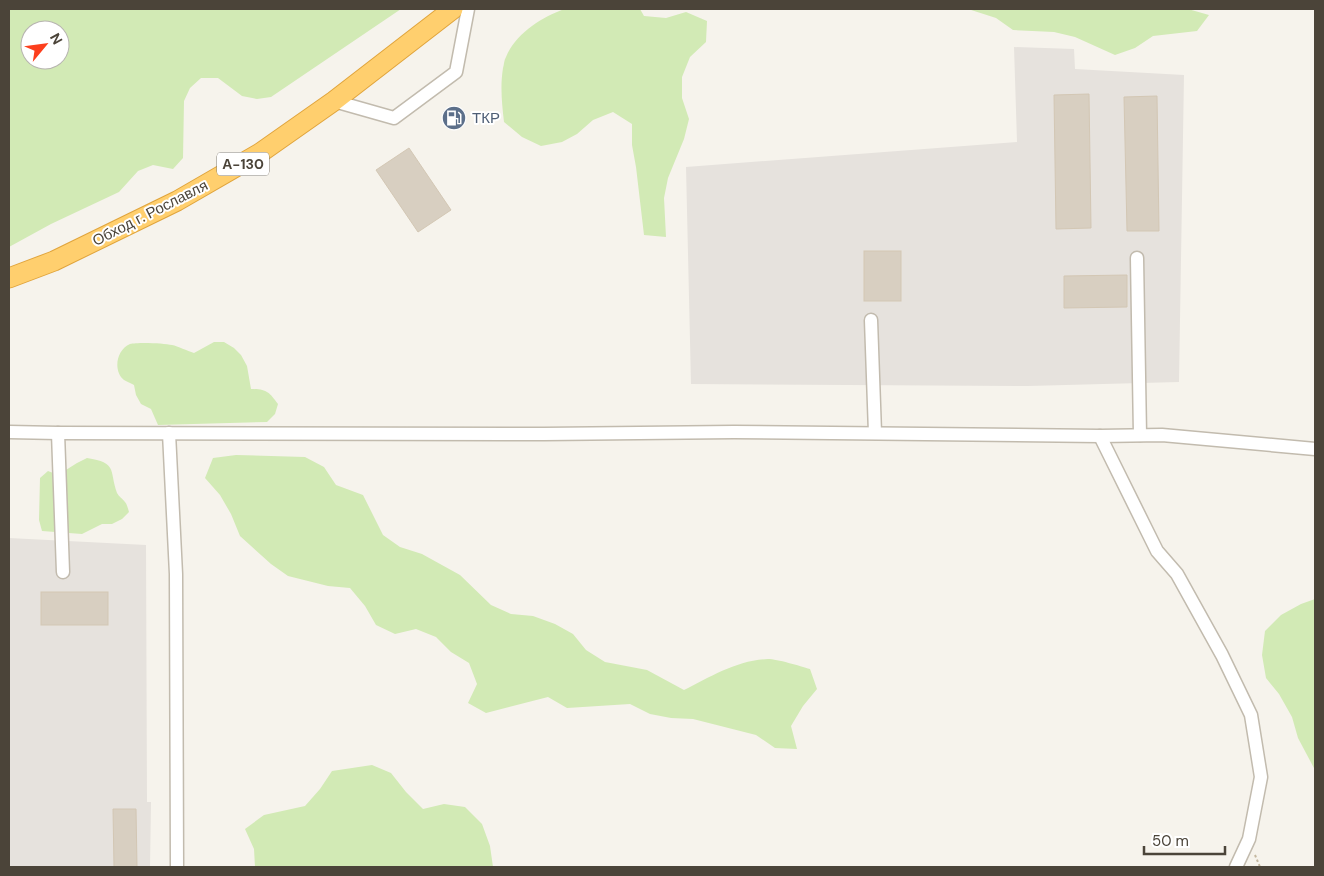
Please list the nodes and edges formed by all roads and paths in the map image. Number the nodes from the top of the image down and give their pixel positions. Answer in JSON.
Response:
{"nodes":[{"id":1,"x":453,"y":9,"type":"edge"},
{"id":2,"x":468,"y":9,"type":"edge"},
{"id":3,"x":334,"y":102,"type":"junction"},
{"id":4,"x":1137,"y":258,"type":"dead end"},
{"id":5,"x":9,"y":278,"type":"edge"},
{"id":6,"x":871,"y":320,"type":"dead end"},
{"id":7,"x":9,"y":432,"type":"edge"},
{"id":8,"x":58,"y":433,"type":"junction"},
{"id":9,"x":875,"y":433,"type":"junction"},
{"id":10,"x":169,"y":434,"type":"junction"},
{"id":11,"x":1140,"y":435,"type":"junction"},
{"id":12,"x":1100,"y":436,"type":"junction"},
{"id":13,"x":1315,"y":449,"type":"edge"},
{"id":14,"x":63,"y":572,"type":"dead end"},
{"id":15,"x":177,"y":867,"type":"edge"},
{"id":16,"x":1236,"y":867,"type":"edge"}],
"edges":[{"from":1,"to":3,"type":"highway","name":"Обход г. Рославля","number":"А-130"},
{"from":2,"to":3,"type":"street"},
{"from":3,"to":5,"type":"highway","name":"Обход г. Рославля","number":"А-130"},
{"from":4,"to":11,"type":"street"},
{"from":6,"to":9,"type":"street"},
{"from":7,"to":8,"type":"street"},
{"from":8,"to":10,"type":"street"},
{"from":8,"to":14,"type":"street"},
{"from":9,"to":10,"type":"street"},
{"from":9,"to":12,"type":"street"},
{"from":10,"to":15,"type":"street"},
{"from":11,"to":12,"type":"street"},
{"from":11,"to":13,"type":"street"},
{"from":12,"to":16,"type":"street"}]}
